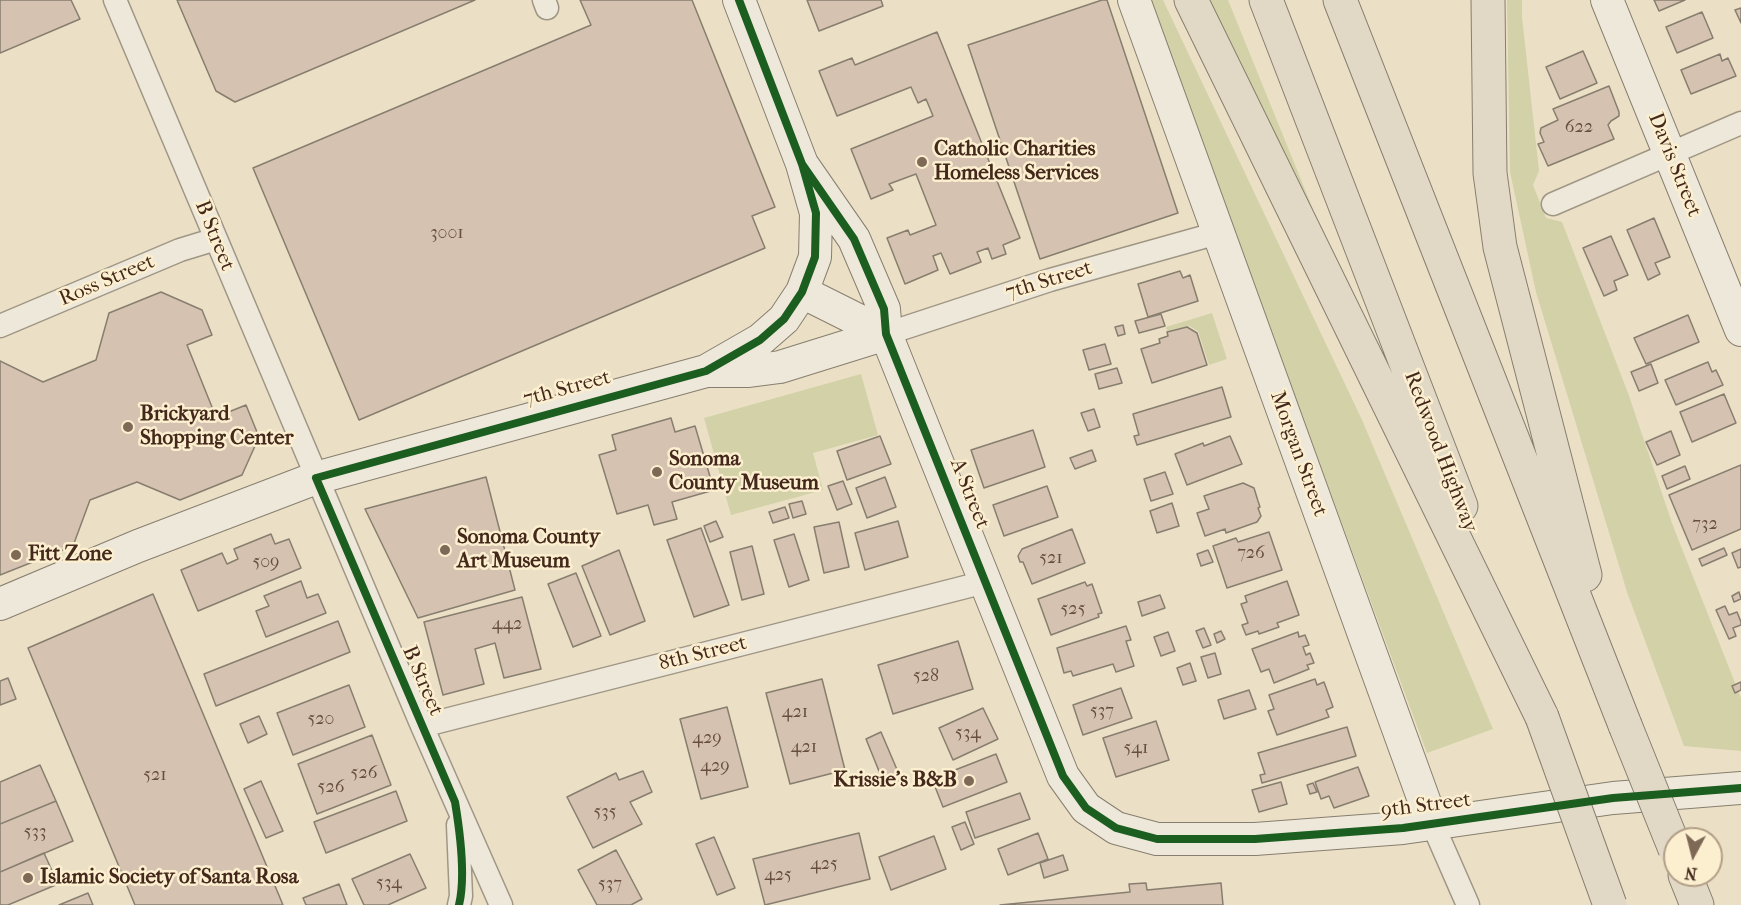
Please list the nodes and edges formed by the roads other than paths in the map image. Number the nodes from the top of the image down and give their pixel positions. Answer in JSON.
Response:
{"nodes":[{"id":1,"x":115,"y":0,"type":"edge"},
{"id":2,"x":739,"y":0,"type":"edge"},
{"id":3,"x":1134,"y":0,"type":"edge"},
{"id":4,"x":1191,"y":0,"type":"edge"},
{"id":5,"x":1266,"y":0,"type":"edge"},
{"id":6,"x":1340,"y":0,"type":"edge"},
{"id":7,"x":1488,"y":0,"type":"edge"},
{"id":8,"x":1607,"y":0,"type":"edge"},
{"id":9,"x":1741,"y":123,"type":"edge"},
{"id":10,"x":1669,"y":153,"type":"junction"},
{"id":11,"x":802,"y":164,"type":"junction"},
{"id":12,"x":1553,"y":204,"type":"dead end"},
{"id":13,"x":1218,"y":233,"type":"junction"},
{"id":14,"x":216,"y":239,"type":"junction"},
{"id":15,"x":802,"y":292,"type":"junction"},
{"id":16,"x":0,"y":326,"type":"edge"},
{"id":17,"x":1741,"y":330,"type":"edge"},
{"id":18,"x":886,"y":334,"type":"junction"},
{"id":19,"x":706,"y":371,"type":"junction"},
{"id":20,"x":316,"y":478,"type":"junction"},
{"id":21,"x":984,"y":582,"type":"junction"},
{"id":22,"x":0,"y":604,"type":"edge"},
{"id":23,"x":1542,"y":717,"type":"junction"},
{"id":24,"x":1625,"y":725,"type":"junction"},
{"id":25,"x":422,"y":726,"type":"junction"},
{"id":26,"x":1741,"y":788,"type":"edge"},
{"id":27,"x":454,"y":802,"type":"junction"},
{"id":28,"x":1432,"y":825,"type":"junction"},
{"id":29,"x":1666,"y":827,"type":"edge"},
{"id":30,"x":1116,"y":828,"type":"joint"},
{"id":31,"x":1690,"y":887,"type":"edge"},
{"id":32,"x":459,"y":905,"type":"edge"},
{"id":33,"x":501,"y":905,"type":"edge"},
{"id":34,"x":1468,"y":905,"type":"edge"},
{"id":35,"x":1610,"y":905,"type":"edge"},
{"id":36,"x":1697,"y":905,"type":"edge"}],
"edges":[{"from":1,"to":14,"type":"street","name":"B Street"},
{"from":2,"to":11,"type":"street","name":"A Street"},
{"from":3,"to":13,"type":"street","name":"Morgan Street"},
{"from":4,"to":23,"type":"highway"},
{"from":5,"to":23,"type":"highway","name":"Redwood Highway"},
{"from":6,"to":24,"type":"highway"},
{"from":7,"to":24,"type":"highway"},
{"from":8,"to":10,"type":"street","name":"Davis Street"},
{"from":9,"to":10,"type":"street"},
{"from":10,"to":12,"type":"street"},
{"from":10,"to":17,"type":"street","name":"Davis Street"},
{"from":11,"to":15,"type":"street","name":"A Street"},
{"from":11,"to":18,"type":"street","name":"A Street"},
{"from":13,"to":18,"type":"street","name":"7th Street"},
{"from":13,"to":28,"type":"street","name":"Morgan Street"},
{"from":14,"to":16,"type":"street","name":"Ross Street"},
{"from":14,"to":20,"type":"street","name":"B Street"},
{"from":15,"to":18,"type":"street"},
{"from":15,"to":19,"type":"street","name":"7th Street"},
{"from":18,"to":19,"type":"street","name":"7th Street"},
{"from":18,"to":21,"type":"street","name":"A Street"},
{"from":19,"to":20,"type":"street","name":"7th Street"},
{"from":20,"to":22,"type":"street","name":"7th Street"},
{"from":20,"to":25,"type":"street","name":"B Street"},
{"from":21,"to":25,"type":"street","name":"8th Street"},
{"from":21,"to":30,"type":"street","name":"A Street"},
{"from":23,"to":35,"type":"highway","name":"Redwood Highway","bridge":true},
{"from":24,"to":29,"type":"highway","bridge":true},
{"from":25,"to":27,"type":"street","name":"B Street"},
{"from":26,"to":28,"type":"street","name":"9th Street"},
{"from":27,"to":32,"type":"street","name":"B Street"},
{"from":27,"to":33,"type":"street","name":"B Street"},
{"from":28,"to":30,"type":"street","name":"9th Street"},
{"from":28,"to":34,"type":"street","name":"Morgan Street"},
{"from":31,"to":36,"type":"highway"}]}
